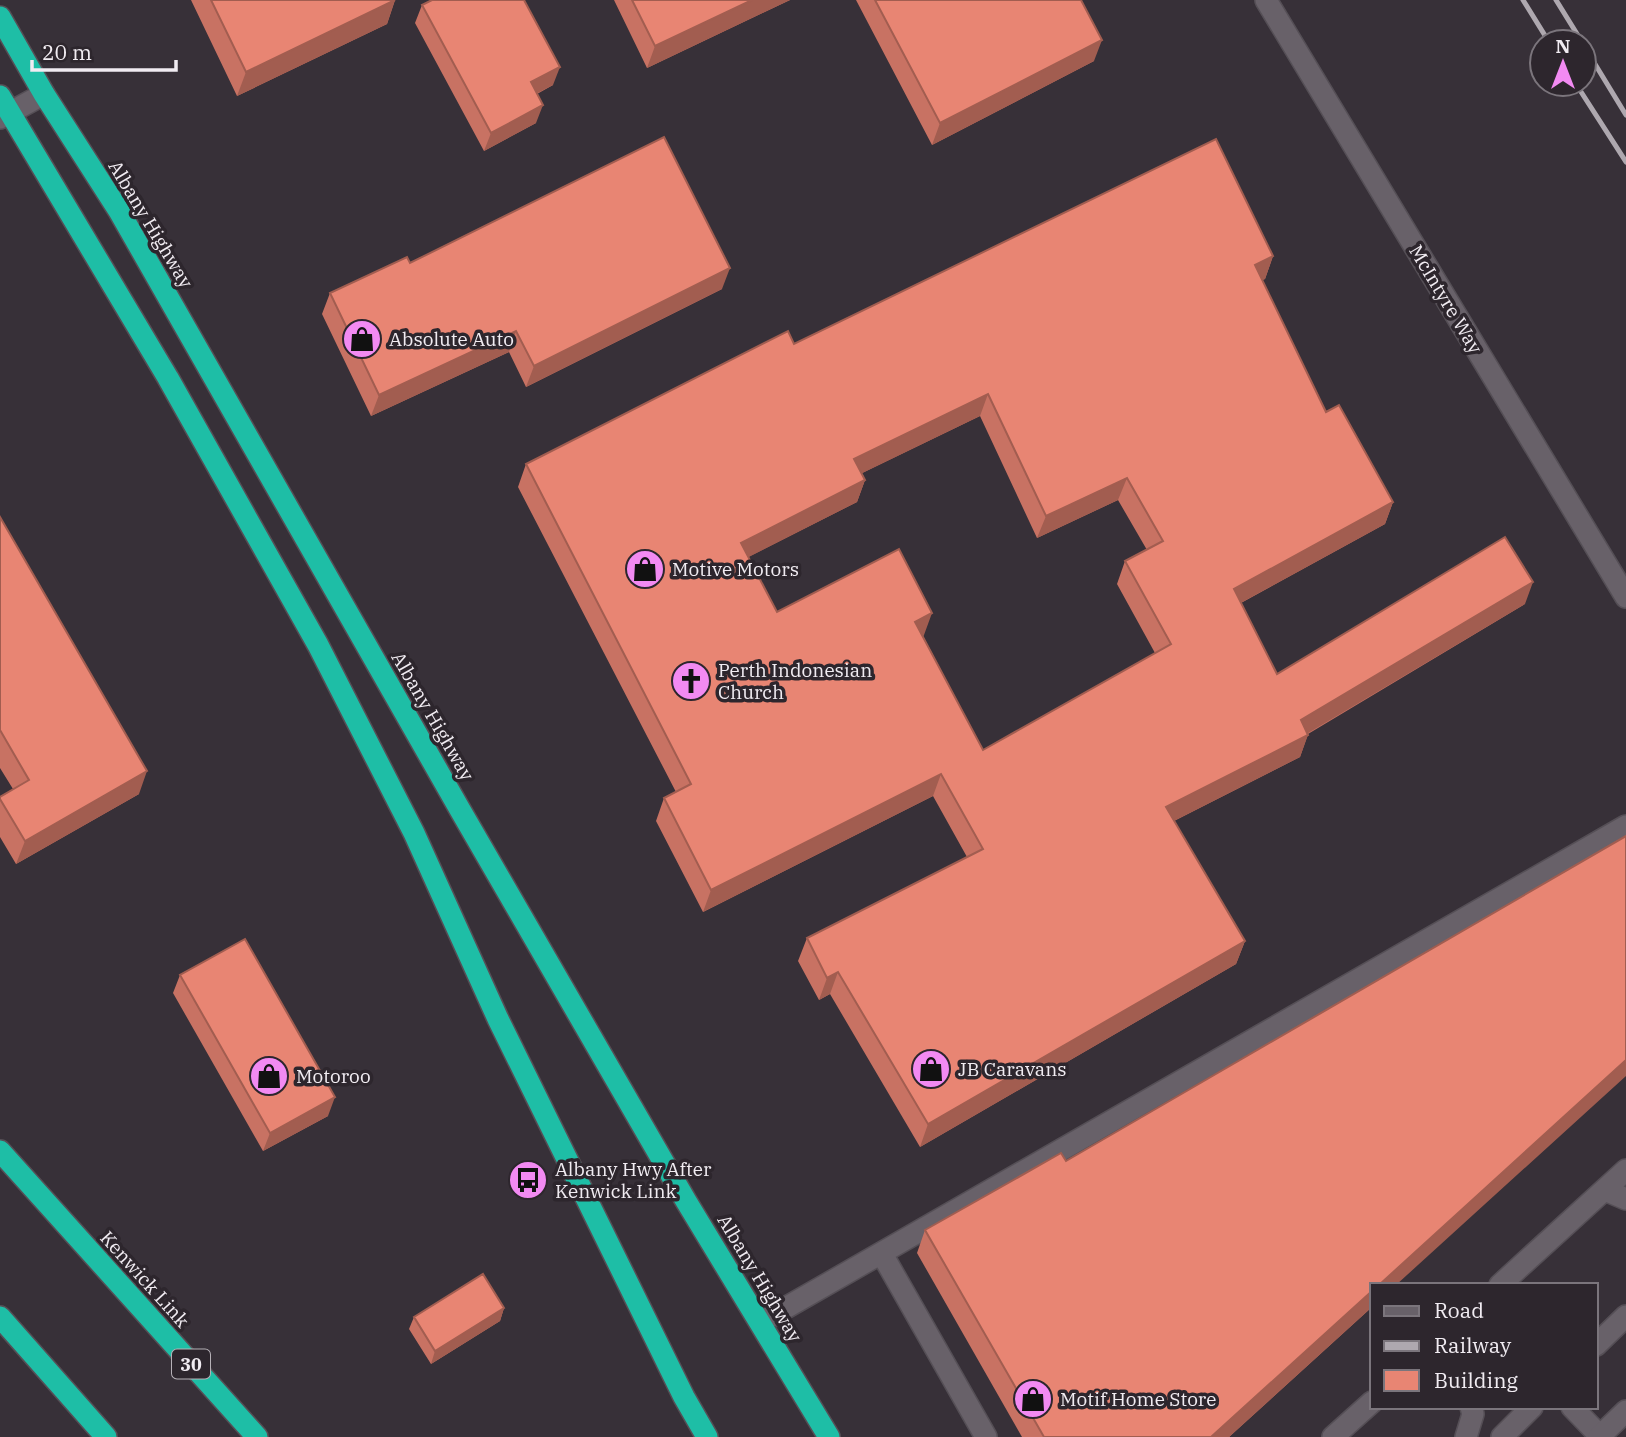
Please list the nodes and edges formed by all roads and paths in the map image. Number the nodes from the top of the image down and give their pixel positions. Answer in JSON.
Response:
{"nodes":[{"id":1,"x":1266,"y":0,"type":"edge"},
{"id":2,"x":0,"y":17,"type":"edge"},
{"id":3,"x":44,"y":94,"type":"junction"},
{"id":4,"x":3,"y":109,"type":"edge"},
{"id":5,"x":1626,"y":597,"type":"edge"},
{"id":6,"x":1626,"y":826,"type":"edge"},
{"id":7,"x":0,"y":1150,"type":"edge"},
{"id":8,"x":1626,"y":1170,"type":"edge"},
{"id":9,"x":1605,"y":1189,"type":"junction"},
{"id":10,"x":1626,"y":1199,"type":"edge"},
{"id":11,"x":882,"y":1254,"type":"junction"},
{"id":12,"x":1502,"y":1283,"type":"edge"},
{"id":13,"x":1626,"y":1316,"type":"edge"},
{"id":14,"x":0,"y":1317,"type":"edge"},
{"id":15,"x":761,"y":1322,"type":"junction"},
{"id":16,"x":1598,"y":1343,"type":"edge"},
{"id":17,"x":1370,"y":1404,"type":"edge"},
{"id":18,"x":1472,"y":1409,"type":"edge"},
{"id":19,"x":1530,"y":1409,"type":"edge"},
{"id":20,"x":1575,"y":1409,"type":"edge"},
{"id":21,"x":1626,"y":1411,"type":"edge"},
{"id":22,"x":106,"y":1437,"type":"edge"},
{"id":23,"x":257,"y":1437,"type":"edge"},
{"id":24,"x":707,"y":1437,"type":"edge"},
{"id":25,"x":829,"y":1437,"type":"edge"},
{"id":26,"x":986,"y":1437,"type":"edge"},
{"id":27,"x":1333,"y":1437,"type":"edge"},
{"id":28,"x":1466,"y":1437,"type":"edge"},
{"id":29,"x":1503,"y":1437,"type":"edge"},
{"id":30,"x":1600,"y":1437,"type":"edge"}],
"edges":[{"from":1,"to":5,"type":"street","name":"McIntyre Way"},
{"from":2,"to":3,"type":"highway","name":"Albany Highway"},
{"from":3,"to":4,"type":"street"},
{"from":3,"to":15,"type":"highway","name":"Albany Highway"},
{"from":4,"to":24,"type":"highway"},
{"from":6,"to":11,"type":"street"},
{"from":7,"to":23,"type":"highway","name":"Kenwick Link","number":"30"},
{"from":8,"to":9,"type":"street"},
{"from":9,"to":10,"type":"street"},
{"from":9,"to":12,"type":"street"},
{"from":11,"to":15,"type":"street"},
{"from":11,"to":26,"type":"street"},
{"from":13,"to":16,"type":"street"},
{"from":14,"to":22,"type":"highway"},
{"from":15,"to":25,"type":"highway","name":"Albany Highway"},
{"from":17,"to":27,"type":"street"},
{"from":18,"to":28,"type":"street"},
{"from":19,"to":29,"type":"street"},
{"from":20,"to":30,"type":"street"},
{"from":21,"to":30,"type":"street"}]}
